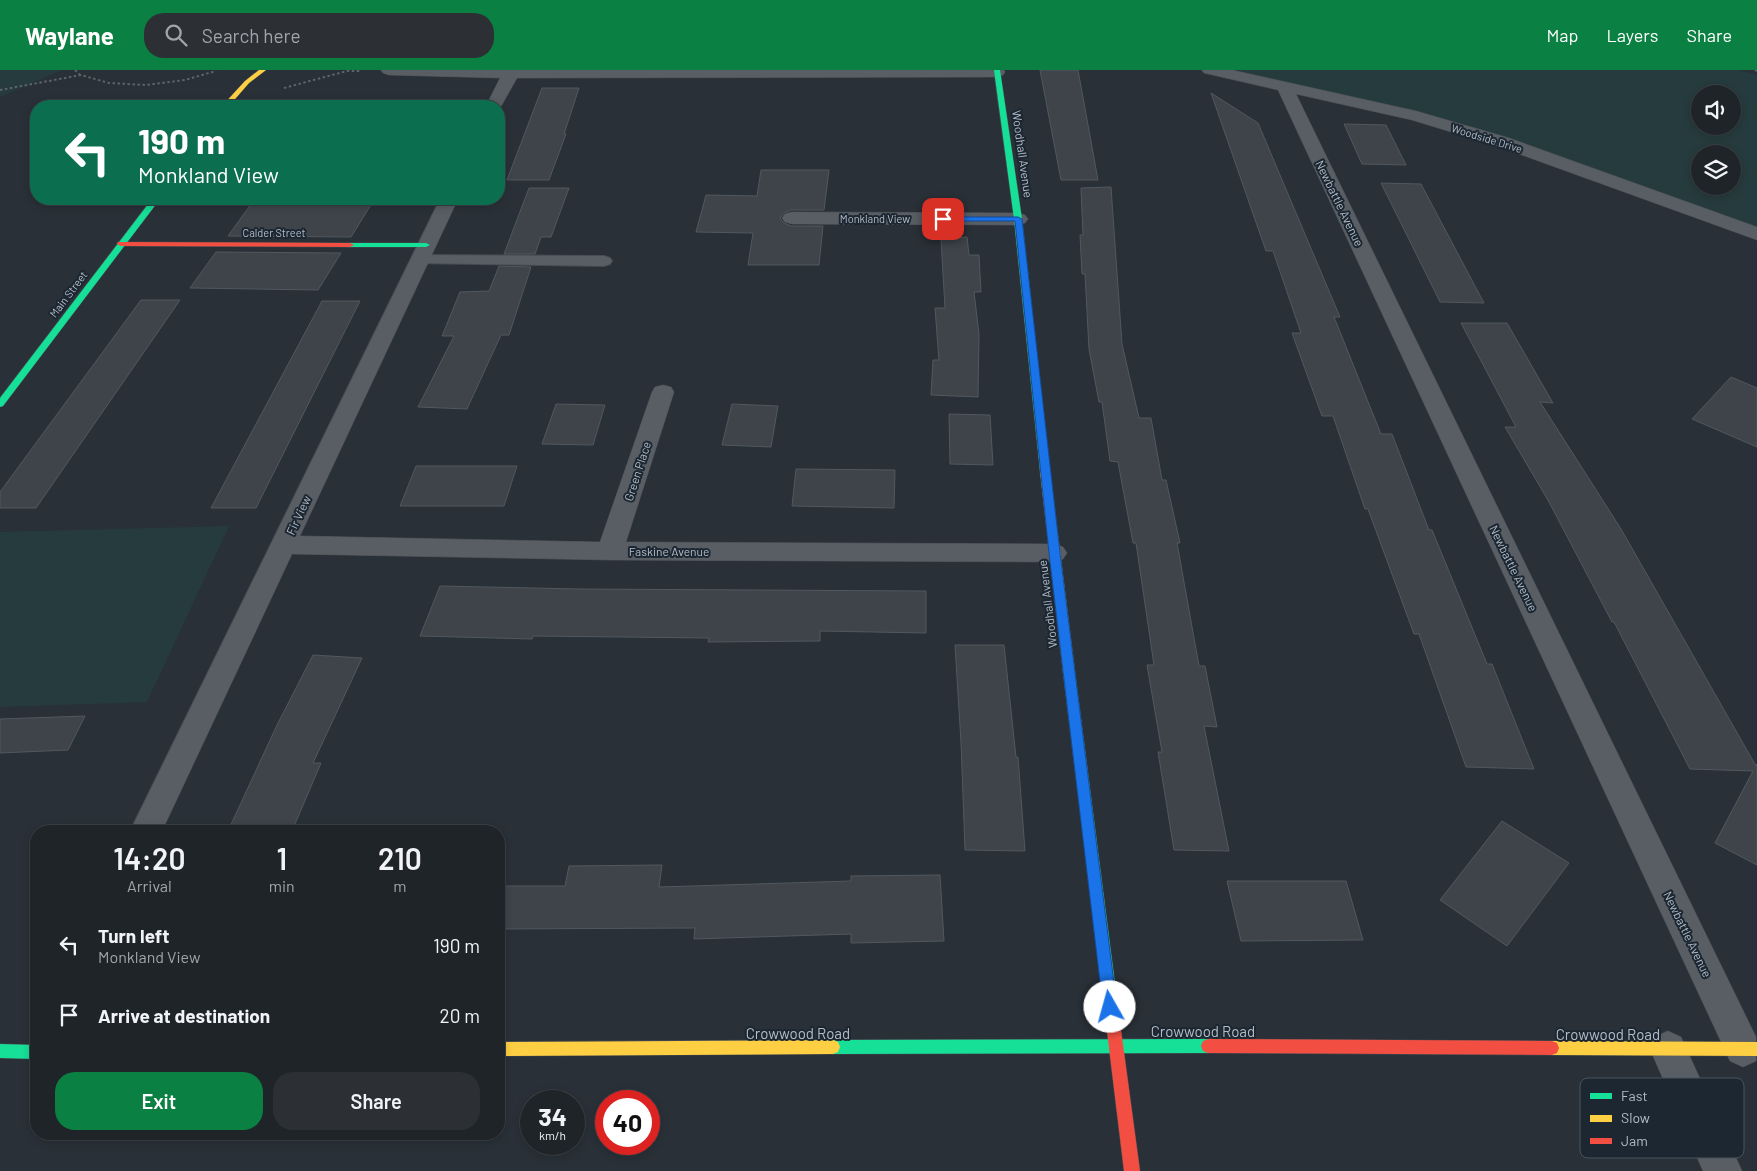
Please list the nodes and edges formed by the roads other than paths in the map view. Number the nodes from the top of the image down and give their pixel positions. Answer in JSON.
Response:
{"nodes":[{"id":1,"x":263,"y":70,"type":"edge"},
{"id":2,"x":389,"y":70,"type":"edge"},
{"id":3,"x":1210,"y":70,"type":"edge"},
{"id":4,"x":997,"y":71,"type":"edge"},
{"id":5,"x":511,"y":73,"type":"junction"},
{"id":6,"x":1285,"y":88,"type":"junction"},
{"id":7,"x":231,"y":100,"type":"edge"},
{"id":8,"x":497,"y":100,"type":"edge"},
{"id":9,"x":151,"y":205,"type":"edge"},
{"id":10,"x":445,"y":205,"type":"edge"},
{"id":11,"x":792,"y":218,"type":"dead end"},
{"id":12,"x":1018,"y":219,"type":"junction"},
{"id":13,"x":1757,"y":234,"type":"edge"},
{"id":14,"x":121,"y":244,"type":"junction"},
{"id":15,"x":422,"y":252,"type":"junction"},
{"id":16,"x":604,"y":261,"type":"dead end"},
{"id":17,"x":663,"y":392,"type":"dead end"},
{"id":18,"x":0,"y":404,"type":"edge"},
{"id":19,"x":283,"y":545,"type":"junction"},
{"id":20,"x":610,"y":550,"type":"junction"},
{"id":21,"x":1054,"y":553,"type":"junction"},
{"id":22,"x":149,"y":825,"type":"edge"},
{"id":23,"x":1115,"y":1046,"type":"junction"},
{"id":24,"x":505,"y":1049,"type":"edge"},
{"id":25,"x":1668,"y":1049,"type":"junction"},
{"id":26,"x":1750,"y":1049,"type":"edge"},
{"id":27,"x":0,"y":1051,"type":"edge"},
{"id":28,"x":30,"y":1052,"type":"edge"},
{"id":29,"x":1681,"y":1078,"type":"edge"},
{"id":30,"x":1717,"y":1158,"type":"edge"},
{"id":31,"x":1132,"y":1171,"type":"edge"},
{"id":32,"x":1723,"y":1171,"type":"edge"}],
"edges":[{"from":1,"to":7,"type":"street"},
{"from":2,"to":5,"type":"street"},
{"from":3,"to":6,"type":"street","name":"Woodside Drive"},
{"from":4,"to":5,"type":"street"},
{"from":4,"to":12,"type":"street","name":"Woodhall Avenue"},
{"from":5,"to":8,"type":"street"},
{"from":6,"to":13,"type":"street","name":"Woodside Drive"},
{"from":6,"to":26,"type":"street","name":"Newbattle Avenue"},
{"from":9,"to":14,"type":"street","name":"Main Street"},
{"from":10,"to":15,"type":"street","name":"Fir View"},
{"from":11,"to":12,"type":"street","name":"Monkland View"},
{"from":12,"to":21,"type":"street","name":"Woodhall Avenue"},
{"from":14,"to":15,"type":"street","name":"Calder Street"},
{"from":14,"to":18,"type":"street","name":"Main Street"},
{"from":15,"to":16,"type":"lane"},
{"from":15,"to":19,"type":"street","name":"Fir View"},
{"from":17,"to":20,"type":"street","name":"Green Place"},
{"from":19,"to":20,"type":"street","name":"Faskine Avenue"},
{"from":19,"to":22,"type":"street","name":"Fir View"},
{"from":20,"to":21,"type":"street","name":"Faskine Avenue"},
{"from":21,"to":23,"type":"street","name":"Woodhall Avenue"},
{"from":23,"to":24,"type":"street","name":"Crowwood Road"},
{"from":23,"to":25,"type":"street","name":"Crowwood Road"},
{"from":23,"to":31,"type":"street","name":"Woodhall Avenue"},
{"from":25,"to":26,"type":"street","name":"Crowwood Road"},
{"from":25,"to":29,"type":"street"},
{"from":27,"to":28,"type":"street"},
{"from":30,"to":32,"type":"street"}]}
